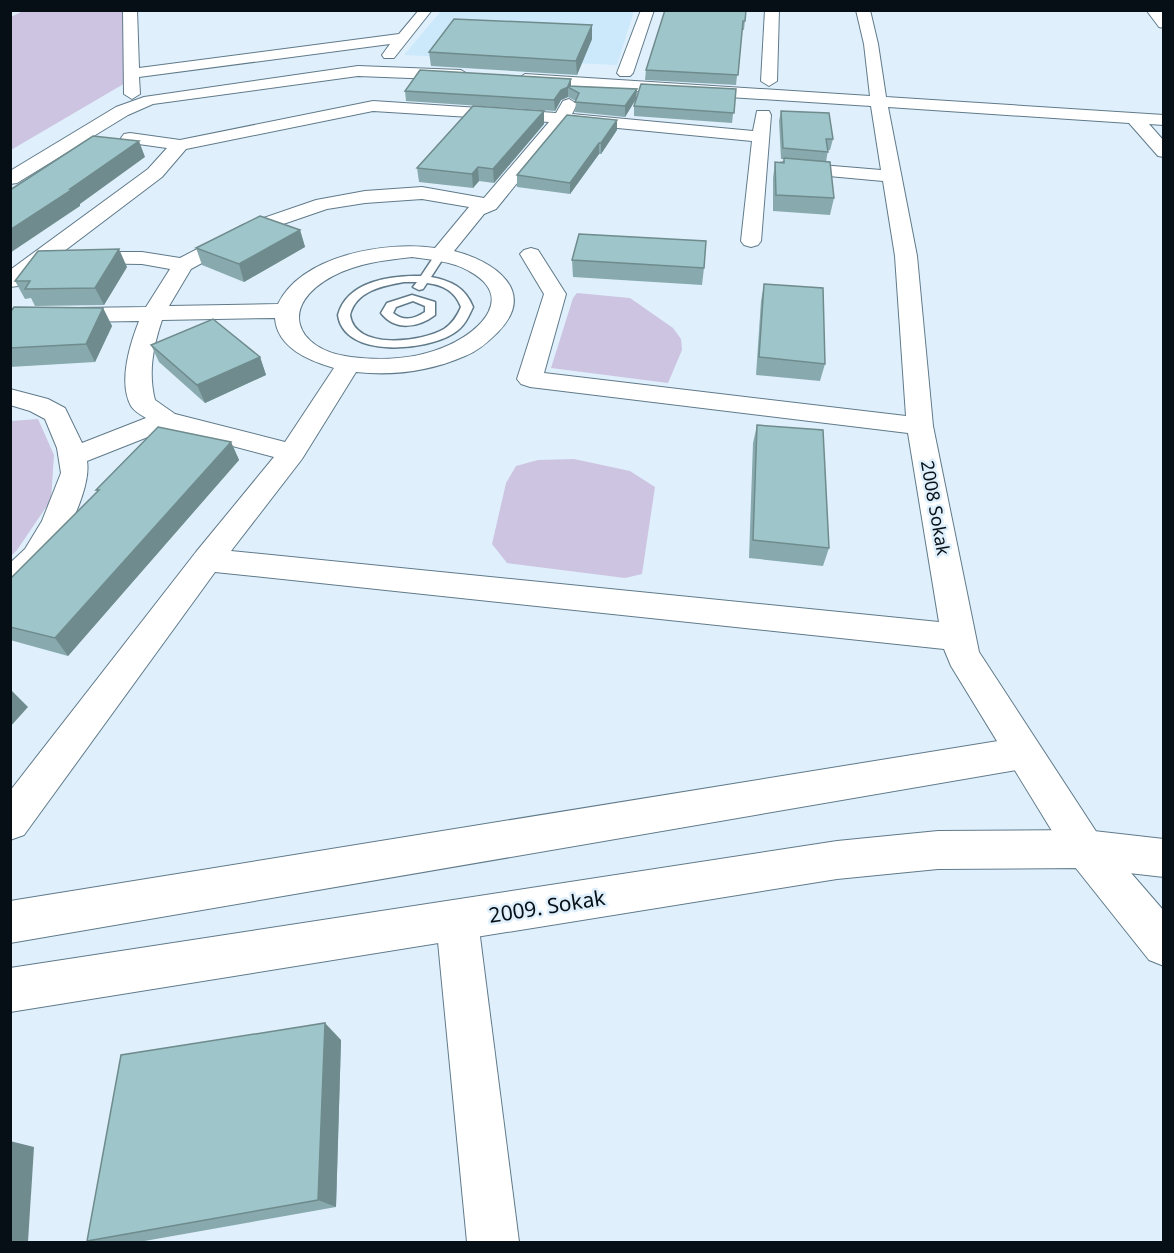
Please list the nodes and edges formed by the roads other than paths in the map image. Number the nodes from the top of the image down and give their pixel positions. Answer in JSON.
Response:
{"nodes":[{"id":1,"x":130,"y":10,"type":"edge"},
{"id":2,"x":426,"y":10,"type":"edge"},
{"id":3,"x":648,"y":10,"type":"edge"},
{"id":4,"x":772,"y":10,"type":"edge"},
{"id":5,"x":863,"y":10,"type":"edge"},
{"id":6,"x":1154,"y":11,"type":"edge"},
{"id":7,"x":1164,"y":24,"type":"edge"},
{"id":8,"x":403,"y":38,"type":"junction"},
{"id":9,"x":380,"y":66,"type":"junction"},
{"id":10,"x":475,"y":71,"type":"edge"},
{"id":11,"x":132,"y":73,"type":"junction"},
{"id":12,"x":626,"y":73,"type":"junction"},
{"id":13,"x":769,"y":81,"type":"junction"},
{"id":14,"x":579,"y":83,"type":"junction"},
{"id":15,"x":132,"y":94,"type":"junction"},
{"id":16,"x":879,"y":94,"type":"junction"},
{"id":17,"x":763,"y":105,"type":"dead end"},
{"id":18,"x":562,"y":117,"type":"junction"},
{"id":19,"x":1134,"y":118,"type":"junction"},
{"id":20,"x":1164,"y":120,"type":"edge"},
{"id":21,"x":48,"y":137,"type":"dead end"},
{"id":22,"x":761,"y":137,"type":"junction"},
{"id":23,"x":130,"y":138,"type":"edge"},
{"id":24,"x":180,"y":146,"type":"junction"},
{"id":25,"x":1164,"y":152,"type":"edge"},
{"id":26,"x":758,"y":165,"type":"junction"},
{"id":27,"x":891,"y":176,"type":"junction"},
{"id":28,"x":10,"y":179,"type":"edge"},
{"id":29,"x":488,"y":206,"type":"junction"},
{"id":30,"x":751,"y":241,"type":"dead end"},
{"id":31,"x":531,"y":254,"type":"dead end"},
{"id":32,"x":450,"y":256,"type":"junction"},
{"id":33,"x":41,"y":258,"type":"junction"},
{"id":34,"x":183,"y":266,"type":"junction"},
{"id":35,"x":424,"y":279,"type":"junction"},
{"id":36,"x":10,"y":281,"type":"edge"},
{"id":37,"x":412,"y":298,"type":"junction"},
{"id":38,"x":287,"y":311,"type":"junction"},
{"id":39,"x":153,"y":313,"type":"junction"},
{"id":40,"x":10,"y":316,"type":"edge"},
{"id":41,"x":403,"y":322,"type":"junction"},
{"id":42,"x":403,"y":354,"type":"junction"},
{"id":43,"x":350,"y":364,"type":"junction"},
{"id":44,"x":10,"y":397,"type":"edge"},
{"id":45,"x":166,"y":420,"type":"junction"},
{"id":46,"x":920,"y":426,"type":"junction"},
{"id":47,"x":292,"y":453,"type":"junction"},
{"id":48,"x":72,"y":457,"type":"junction"},
{"id":49,"x":207,"y":560,"type":"junction"},
{"id":50,"x":10,"y":582,"type":"edge"},
{"id":51,"x":958,"y":637,"type":"junction"},
{"id":52,"x":1023,"y":753,"type":"junction"},
{"id":53,"x":10,"y":822,"type":"edge"},
{"id":54,"x":1085,"y":849,"type":"junction"},
{"id":55,"x":1164,"y":858,"type":"edge"},
{"id":56,"x":457,"y":921,"type":"junction"},
{"id":57,"x":10,"y":922,"type":"edge"},
{"id":58,"x":1164,"y":945,"type":"edge"},
{"id":59,"x":10,"y":990,"type":"edge"},
{"id":60,"x":493,"y":1242,"type":"edge"}],
"edges":[{"from":1,"to":11,"type":"street"},
{"from":2,"to":8,"type":"street"},
{"from":3,"to":12,"type":"street"},
{"from":4,"to":13,"type":"street"},
{"from":5,"to":16,"type":"street","name":"2008 Sokak"},
{"from":6,"to":7,"type":"street"},
{"from":8,"to":9,"type":"street"},
{"from":8,"to":11,"type":"street"},
{"from":9,"to":10,"type":"street"},
{"from":9,"to":15,"type":"street"},
{"from":9,"to":28,"type":"street"},
{"from":11,"to":15,"type":"street"},
{"from":12,"to":13,"type":"street"},
{"from":12,"to":14,"type":"street"},
{"from":13,"to":16,"type":"street"},
{"from":14,"to":16,"type":"street"},
{"from":14,"to":18,"type":"street"},
{"from":15,"to":21,"type":"street"},
{"from":16,"to":19,"type":"street"},
{"from":16,"to":27,"type":"street","name":"2008 Sokak"},
{"from":17,"to":22,"type":"street"},
{"from":18,"to":22,"type":"street"},
{"from":18,"to":24,"type":"street"},
{"from":18,"to":29,"type":"street"},
{"from":19,"to":20,"type":"street"},
{"from":19,"to":25,"type":"street"},
{"from":22,"to":26,"type":"street"},
{"from":23,"to":24,"type":"street"},
{"from":24,"to":33,"type":"street"},
{"from":26,"to":27,"type":"street"},
{"from":26,"to":30,"type":"street"},
{"from":27,"to":46,"type":"street","name":"2008 Sokak"},
{"from":29,"to":32,"type":"street"},
{"from":29,"to":34,"type":"street"},
{"from":31,"to":46,"type":"street"},
{"from":32,"to":35,"type":"lane"},
{"from":32,"to":38,"type":"street"},
{"from":32,"to":42,"type":"street"},
{"from":33,"to":34,"type":"street"},
{"from":33,"to":36,"type":"street"},
{"from":34,"to":39,"type":"street"},
{"from":35,"to":37,"type":"lane"},
{"from":35,"to":42,"type":"lane"},
{"from":35,"to":42,"type":"lane"},
{"from":37,"to":41,"type":"lane"},
{"from":37,"to":41,"type":"lane"},
{"from":38,"to":39,"type":"street"},
{"from":38,"to":43,"type":"street"},
{"from":39,"to":40,"type":"street"},
{"from":39,"to":45,"type":"street"},
{"from":41,"to":42,"type":"lane"},
{"from":42,"to":43,"type":"street"},
{"from":43,"to":47,"type":"street"},
{"from":44,"to":48,"type":"street"},
{"from":45,"to":47,"type":"street"},
{"from":45,"to":48,"type":"street"},
{"from":46,"to":51,"type":"street","name":"2008 Sokak"},
{"from":47,"to":49,"type":"street"},
{"from":48,"to":50,"type":"street"},
{"from":49,"to":51,"type":"street"},
{"from":49,"to":53,"type":"street"},
{"from":51,"to":52,"type":"street","name":"2008 Sokak"},
{"from":52,"to":54,"type":"street","name":"2008 Sokak"},
{"from":52,"to":57,"type":"street"},
{"from":54,"to":55,"type":"street","name":"2009. Sokak"},
{"from":54,"to":56,"type":"street","name":"2009. Sokak"},
{"from":54,"to":58,"type":"street","name":"2008 Sokak"},
{"from":56,"to":59,"type":"street","name":"2009. Sokak"},
{"from":56,"to":60,"type":"street"}]}
